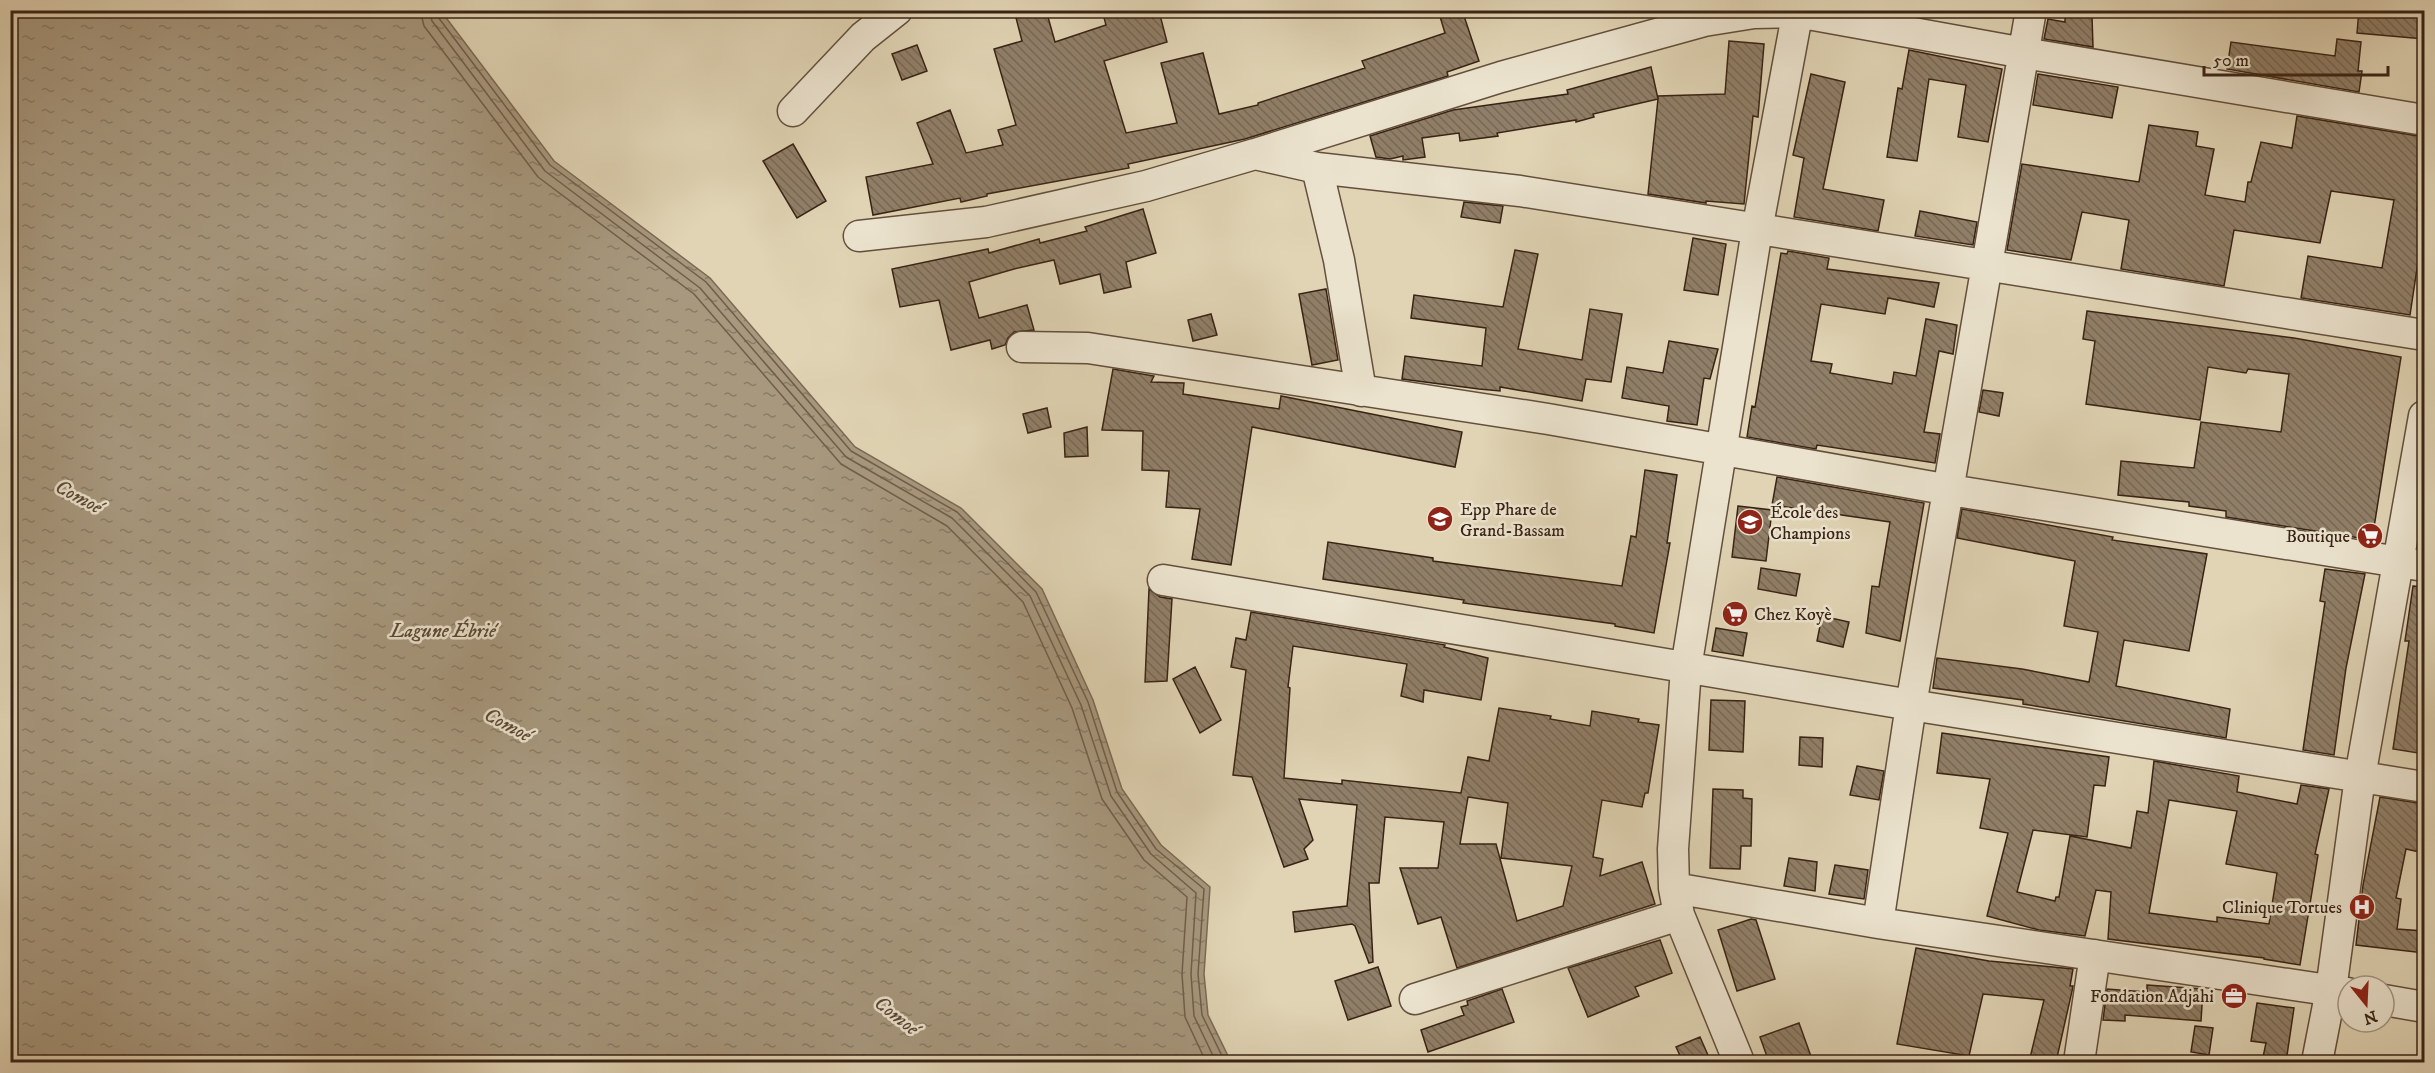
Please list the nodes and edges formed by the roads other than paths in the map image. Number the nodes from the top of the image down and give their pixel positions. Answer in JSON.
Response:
{"nodes":[{"id":1,"x":897,"y":10,"type":"edge"},
{"id":2,"x":2031,"y":10,"type":"edge"},
{"id":3,"x":1797,"y":11,"type":"edge"},
{"id":4,"x":2024,"y":53,"type":"junction"},
{"id":5,"x":793,"y":111,"type":"dead end"},
{"id":6,"x":2424,"y":120,"type":"edge"},
{"id":7,"x":1254,"y":154,"type":"junction"},
{"id":8,"x":1317,"y":168,"type":"junction"},
{"id":9,"x":1757,"y":230,"type":"junction"},
{"id":10,"x":859,"y":236,"type":"dead end"},
{"id":11,"x":1987,"y":265,"type":"junction"},
{"id":12,"x":2424,"y":335,"type":"edge"},
{"id":13,"x":1022,"y":347,"type":"dead end"},
{"id":14,"x":1361,"y":391,"type":"junction"},
{"id":15,"x":2424,"y":416,"type":"edge"},
{"id":16,"x":1722,"y":450,"type":"junction"},
{"id":17,"x":1950,"y":490,"type":"junction"},
{"id":18,"x":2412,"y":565,"type":"edge"},
{"id":19,"x":1163,"y":580,"type":"dead end"},
{"id":20,"x":1686,"y":668,"type":"junction"},
{"id":21,"x":1911,"y":705,"type":"junction"},
{"id":22,"x":2360,"y":777,"type":"junction"},
{"id":23,"x":2424,"y":787,"type":"edge"},
{"id":24,"x":1677,"y":901,"type":"junction"},
{"id":25,"x":1878,"y":923,"type":"junction"},
{"id":26,"x":2095,"y":956,"type":"junction"},
{"id":27,"x":2341,"y":974,"type":"edge"},
{"id":28,"x":2336,"y":992,"type":"edge"},
{"id":29,"x":1414,"y":999,"type":"dead end"},
{"id":30,"x":2336,"y":1002,"type":"edge"},
{"id":31,"x":2396,"y":1002,"type":"edge"},
{"id":32,"x":2424,"y":1007,"type":"edge"},
{"id":33,"x":1739,"y":1062,"type":"edge"},
{"id":34,"x":2079,"y":1062,"type":"edge"},
{"id":35,"x":2317,"y":1062,"type":"edge"}],
"edges":[{"from":1,"to":5,"type":"street"},
{"from":2,"to":4,"type":"street"},
{"from":3,"to":4,"type":"street"},
{"from":3,"to":7,"type":"street"},
{"from":3,"to":9,"type":"street"},
{"from":4,"to":6,"type":"street"},
{"from":4,"to":11,"type":"street"},
{"from":7,"to":8,"type":"street"},
{"from":7,"to":10,"type":"street"},
{"from":8,"to":9,"type":"street"},
{"from":8,"to":14,"type":"street"},
{"from":9,"to":11,"type":"street"},
{"from":9,"to":16,"type":"street"},
{"from":11,"to":12,"type":"street"},
{"from":11,"to":17,"type":"street"},
{"from":13,"to":14,"type":"street"},
{"from":14,"to":16,"type":"street"},
{"from":15,"to":18,"type":"street"},
{"from":16,"to":17,"type":"street"},
{"from":16,"to":20,"type":"street"},
{"from":17,"to":18,"type":"street"},
{"from":17,"to":21,"type":"street"},
{"from":18,"to":22,"type":"street"},
{"from":19,"to":20,"type":"street"},
{"from":20,"to":21,"type":"street"},
{"from":20,"to":24,"type":"street"},
{"from":21,"to":22,"type":"street"},
{"from":21,"to":25,"type":"street"},
{"from":22,"to":23,"type":"street"},
{"from":22,"to":27,"type":"street"},
{"from":24,"to":25,"type":"street"},
{"from":24,"to":29,"type":"street"},
{"from":24,"to":33,"type":"street"},
{"from":25,"to":26,"type":"street"},
{"from":26,"to":28,"type":"street"},
{"from":26,"to":34,"type":"street"},
{"from":30,"to":35,"type":"street"},
{"from":31,"to":32,"type":"street"}]}
